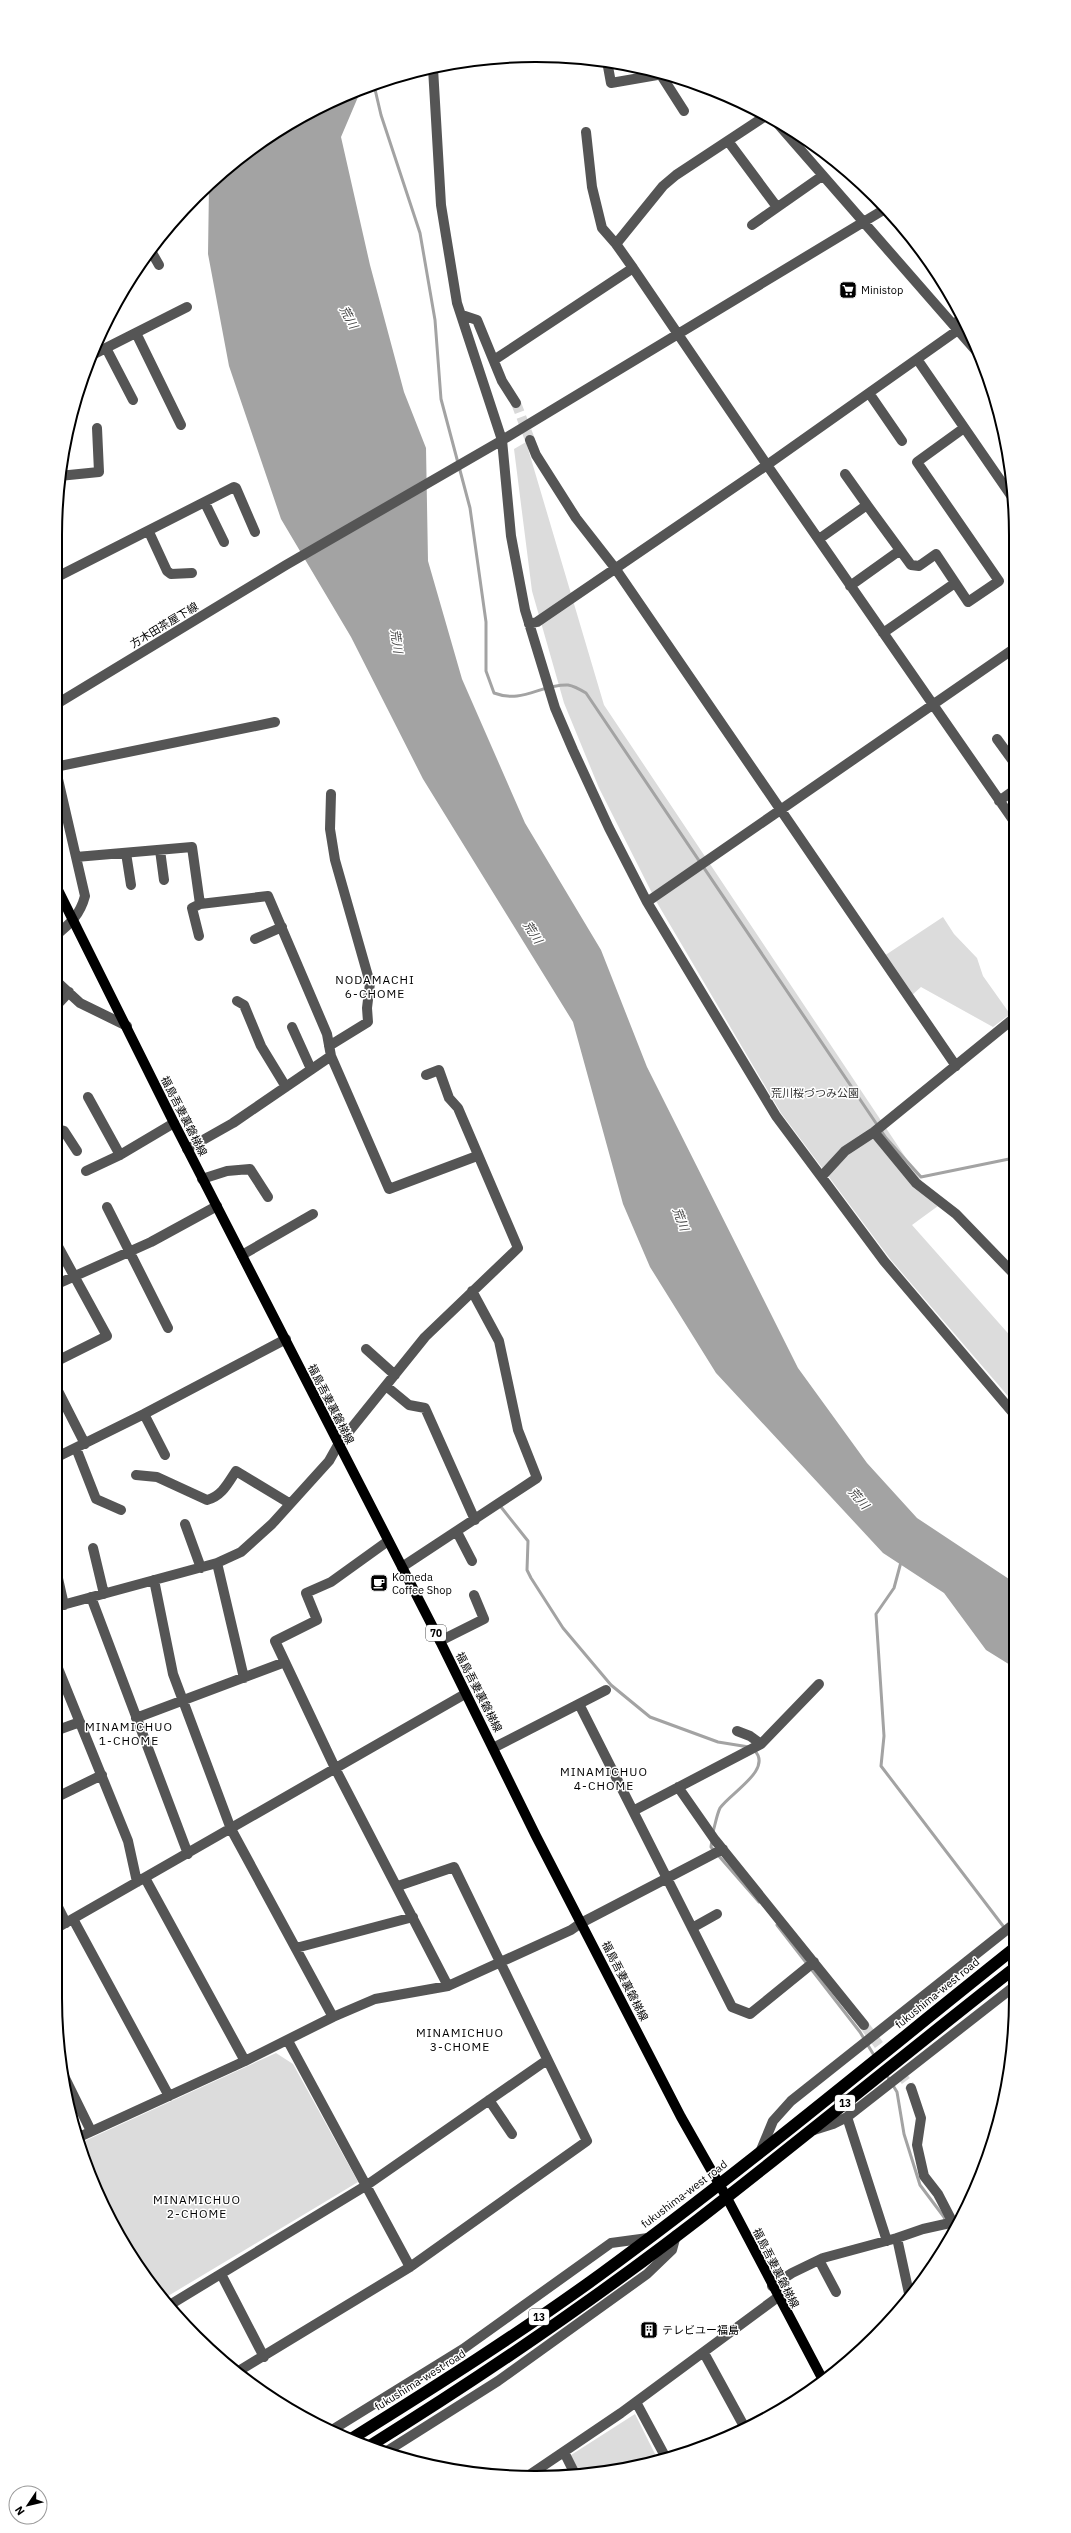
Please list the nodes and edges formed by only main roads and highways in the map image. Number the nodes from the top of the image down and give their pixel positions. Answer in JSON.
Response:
{"nodes":[{"id":1,"x":62,"y":899,"type":"edge"},
{"id":2,"x":1009,"y":1953,"type":"edge"},
{"id":3,"x":1009,"y":1973,"type":"edge"},
{"id":4,"x":719,"y":2184,"type":"junction"},
{"id":5,"x":727,"y":2198,"type":"junction"},
{"id":6,"x":821,"y":2375,"type":"edge"},
{"id":7,"x":356,"y":2436,"type":"edge"},
{"id":8,"x":375,"y":2443,"type":"edge"}],
"edges":[{"from":1,"to":4,"type":"main road","name":"福島吾妻裏磐梯線","number":"70"},
{"from":2,"to":4,"type":"highway","name":"fukushima-west road","number":"13"},
{"from":3,"to":5,"type":"highway","number":"13"},
{"from":4,"to":5,"type":"main road","name":"福島吾妻裏磐梯線","number":"70"},
{"from":4,"to":7,"type":"highway","name":"fukushima-west road","number":"13"},
{"from":5,"to":6,"type":"main road","name":"福島吾妻裏磐梯線","number":"70"},
{"from":5,"to":8,"type":"highway","number":"13"}]}
